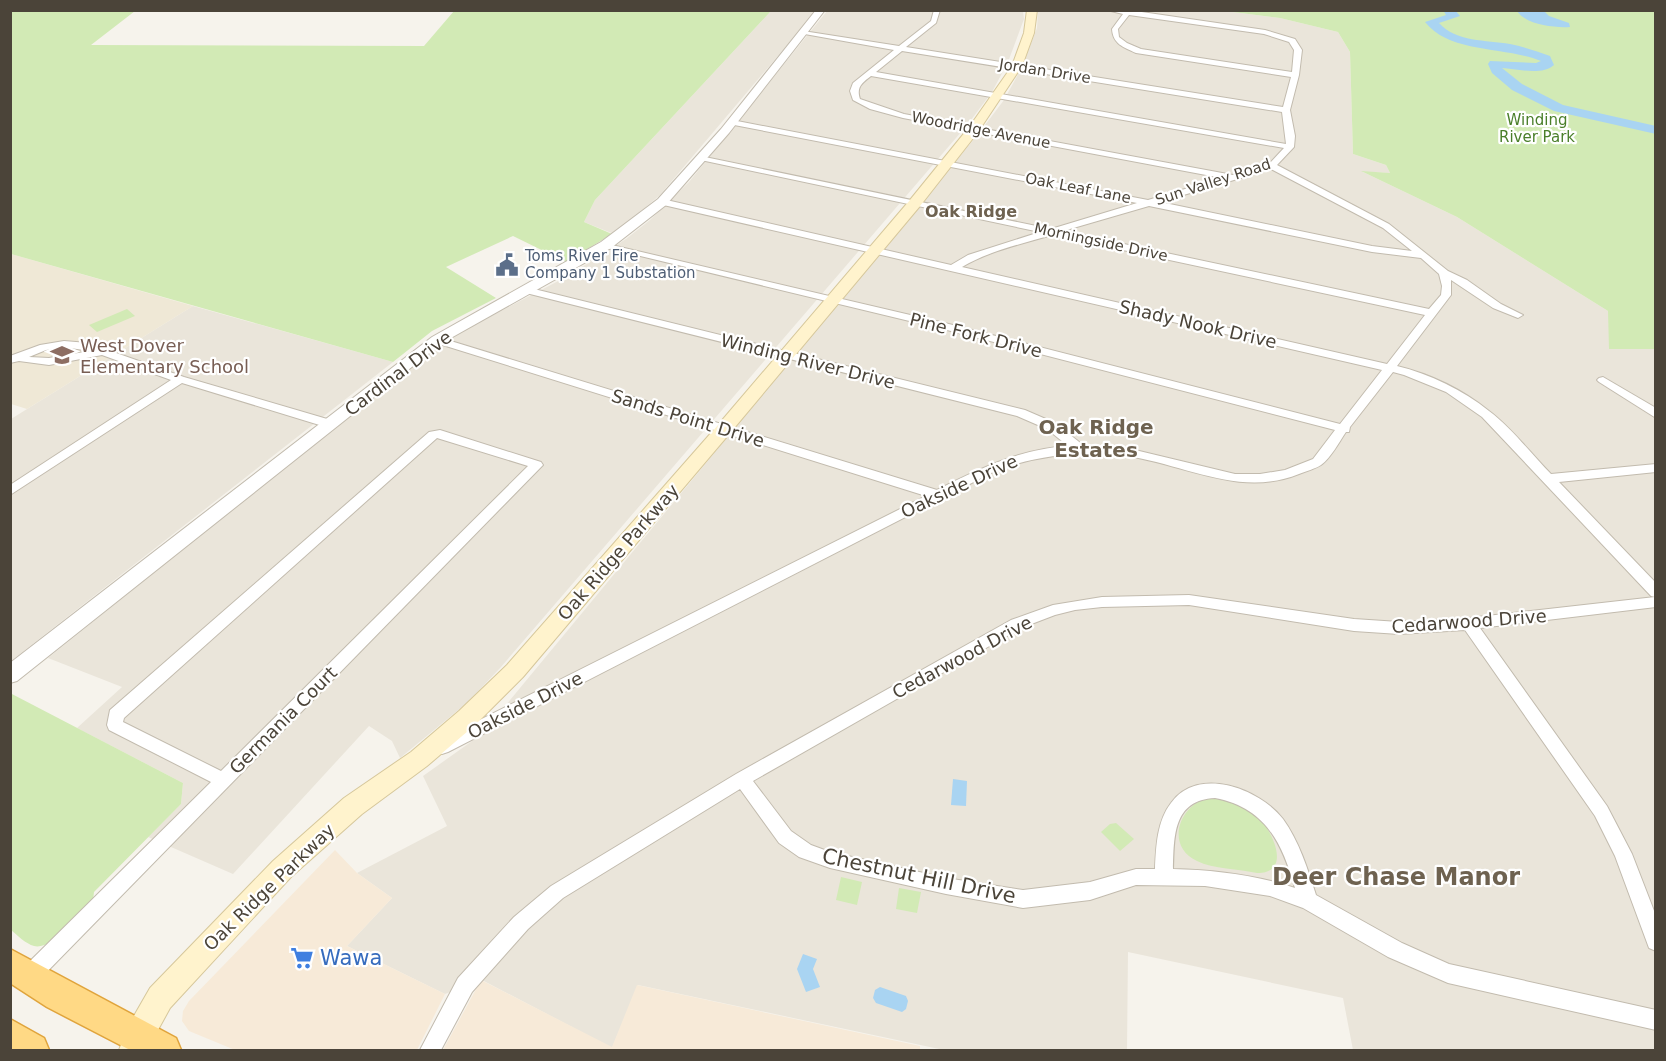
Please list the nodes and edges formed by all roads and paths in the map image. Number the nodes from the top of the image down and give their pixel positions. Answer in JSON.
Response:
{"nodes":[{"id":1,"x":821,"y":10,"type":"edge"},
{"id":2,"x":937,"y":10,"type":"edge"},
{"id":3,"x":1032,"y":10,"type":"edge"},
{"id":4,"x":1110,"y":10,"type":"edge"},
{"id":5,"x":1127,"y":13,"type":"junction"},
{"id":6,"x":803,"y":33,"type":"junction"},
{"id":7,"x":902,"y":47,"type":"junction"},
{"id":8,"x":1017,"y":66,"type":"junction"},
{"id":9,"x":869,"y":73,"type":"junction"},
{"id":10,"x":1295,"y":75,"type":"junction"},
{"id":11,"x":998,"y":96,"type":"junction"},
{"id":12,"x":1286,"y":110,"type":"junction"},
{"id":13,"x":732,"y":123,"type":"junction"},
{"id":14,"x":974,"y":129,"type":"junction"},
{"id":15,"x":1290,"y":147,"type":"junction"},
{"id":16,"x":700,"y":159,"type":"junction"},
{"id":17,"x":946,"y":163,"type":"junction"},
{"id":18,"x":1272,"y":166,"type":"junction"},
{"id":19,"x":1233,"y":178,"type":"junction"},
{"id":20,"x":662,"y":201,"type":"junction"},
{"id":21,"x":915,"y":203,"type":"junction"},
{"id":22,"x":1150,"y":203,"type":"junction"},
{"id":23,"x":1053,"y":232,"type":"junction"},
{"id":24,"x":606,"y":245,"type":"junction"},
{"id":25,"x":874,"y":250,"type":"junction"},
{"id":26,"x":1424,"y":255,"type":"junction"},
{"id":27,"x":953,"y":268,"type":"junction"},
{"id":28,"x":1444,"y":273,"type":"junction"},
{"id":29,"x":526,"y":290,"type":"junction"},
{"id":30,"x":831,"y":299,"type":"junction"},
{"id":31,"x":1431,"y":313,"type":"junction"},
{"id":32,"x":1518,"y":315,"type":"dead end"},
{"id":33,"x":437,"y":340,"type":"junction"},
{"id":34,"x":785,"y":355,"type":"junction"},
{"id":35,"x":15,"y":358,"type":"edge"},
{"id":36,"x":1390,"y":368,"type":"junction"},
{"id":37,"x":180,"y":379,"type":"junction"},
{"id":38,"x":1603,"y":380,"type":"dead end"},
{"id":39,"x":1656,"y":414,"type":"edge"},
{"id":40,"x":330,"y":424,"type":"junction"},
{"id":41,"x":724,"y":429,"type":"junction"},
{"id":42,"x":1345,"y":429,"type":"junction"},
{"id":43,"x":1081,"y":450,"type":"junction"},
{"id":44,"x":1656,"y":468,"type":"edge"},
{"id":45,"x":1548,"y":479,"type":"junction"},
{"id":46,"x":10,"y":491,"type":"edge"},
{"id":47,"x":939,"y":495,"type":"junction"},
{"id":48,"x":1656,"y":592,"type":"edge"},
{"id":49,"x":1656,"y":602,"type":"edge"},
{"id":50,"x":1469,"y":624,"type":"junction"},
{"id":51,"x":10,"y":675,"type":"edge"},
{"id":52,"x":419,"y":759,"type":"junction"},
{"id":53,"x":742,"y":779,"type":"junction"},
{"id":54,"x":223,"y":780,"type":"junction"},
{"id":55,"x":1163,"y":877,"type":"junction"},
{"id":56,"x":1308,"y":902,"type":"junction"},
{"id":57,"x":1656,"y":942,"type":"edge"},
{"id":58,"x":17,"y":968,"type":"edge"},
{"id":59,"x":1656,"y":1020,"type":"edge"},
{"id":60,"x":10,"y":1036,"type":"edge"},
{"id":61,"x":144,"y":1046,"type":"edge"},
{"id":62,"x":32,"y":1050,"type":"edge"},
{"id":63,"x":430,"y":1050,"type":"edge"}],
"edges":[{"from":1,"to":6,"type":"street","name":"Cardinal Drive"},
{"from":2,"to":7,"type":"street","name":"Woodridge Avenue"},
{"from":3,"to":8,"type":"main road","name":"Oak Ridge Parkway"},
{"from":4,"to":5,"type":"street","name":"Sun Valley Road"},
{"from":5,"to":10,"type":"street","name":"Sun Valley Road"},
{"from":5,"to":10,"type":"street"},
{"from":6,"to":7,"type":"street","name":"Jordan Drive"},
{"from":6,"to":13,"type":"street","name":"Cardinal Drive"},
{"from":7,"to":8,"type":"street","name":"Jordan Drive"},
{"from":7,"to":9,"type":"street","name":"Woodridge Avenue"},
{"from":8,"to":11,"type":"main road","name":"Oak Ridge Parkway"},
{"from":8,"to":12,"type":"street","name":"Jordan Drive"},
{"from":9,"to":11,"type":"street"},
{"from":9,"to":14,"type":"street","name":"Woodridge Avenue"},
{"from":10,"to":12,"type":"street","name":"Sun Valley Road"},
{"from":11,"to":14,"type":"main road","name":"Oak Ridge Parkway"},
{"from":11,"to":15,"type":"street"},
{"from":12,"to":15,"type":"street","name":"Sun Valley Road"},
{"from":13,"to":16,"type":"street","name":"Cardinal Drive"},
{"from":13,"to":17,"type":"street","name":"Oak Leaf Lane"},
{"from":14,"to":17,"type":"main road","name":"Oak Ridge Parkway"},
{"from":14,"to":19,"type":"street","name":"Woodridge Avenue"},
{"from":15,"to":18,"type":"street","name":"Sun Valley Road"},
{"from":16,"to":20,"type":"street","name":"Cardinal Drive"},
{"from":16,"to":21,"type":"street","name":"Morningside Drive"},
{"from":17,"to":21,"type":"main road","name":"Oak Ridge Parkway"},
{"from":17,"to":22,"type":"street","name":"Oak Leaf Lane"},
{"from":18,"to":19,"type":"street","name":"Sun Valley Road"},
{"from":18,"to":26,"type":"street"},
{"from":19,"to":22,"type":"street","name":"Sun Valley Road"},
{"from":20,"to":24,"type":"street","name":"Cardinal Drive"},
{"from":20,"to":25,"type":"street","name":"Shady Nook Drive"},
{"from":21,"to":23,"type":"street","name":"Morningside Drive"},
{"from":21,"to":25,"type":"main road","name":"Oak Ridge Parkway"},
{"from":22,"to":23,"type":"street","name":"Sun Valley Road"},
{"from":22,"to":26,"type":"street","name":"Oak Leaf Lane"},
{"from":23,"to":27,"type":"street","name":"Sun Valley Road"},
{"from":23,"to":31,"type":"street","name":"Morningside Drive"},
{"from":24,"to":29,"type":"street","name":"Cardinal Drive"},
{"from":24,"to":30,"type":"street","name":"Pine Fork Drive"},
{"from":25,"to":27,"type":"street","name":"Shady Nook Drive"},
{"from":25,"to":30,"type":"main road","name":"Oak Ridge Parkway"},
{"from":26,"to":28,"type":"street"},
{"from":27,"to":36,"type":"street","name":"Shady Nook Drive"},
{"from":28,"to":31,"type":"street","name":"Oakside Drive"},
{"from":28,"to":32,"type":"street"},
{"from":29,"to":33,"type":"street","name":"Cardinal Drive"},
{"from":29,"to":34,"type":"street","name":"Winding River Drive"},
{"from":30,"to":34,"type":"main road","name":"Oak Ridge Parkway"},
{"from":30,"to":42,"type":"street","name":"Pine Fork Drive"},
{"from":31,"to":36,"type":"street","name":"Oakside Drive"},
{"from":33,"to":40,"type":"street","name":"Cardinal Drive"},
{"from":33,"to":41,"type":"street","name":"Sands Point Drive"},
{"from":34,"to":41,"type":"main road","name":"Oak Ridge Parkway"},
{"from":34,"to":43,"type":"street","name":"Winding River Drive"},
{"from":35,"to":37,"type":"street"},
{"from":36,"to":42,"type":"street","name":"Oakside Drive"},
{"from":36,"to":45,"type":"street","name":"Shady Nook Drive"},
{"from":37,"to":40,"type":"street"},
{"from":37,"to":46,"type":"street"},
{"from":38,"to":39,"type":"street"},
{"from":40,"to":51,"type":"street","name":"Cardinal Drive"},
{"from":41,"to":47,"type":"street","name":"Sands Point Drive"},
{"from":41,"to":52,"type":"main road","name":"Oak Ridge Parkway"},
{"from":42,"to":43,"type":"street","name":"Oakside Drive"},
{"from":43,"to":47,"type":"street","name":"Oakside Drive"},
{"from":44,"to":45,"type":"street"},
{"from":45,"to":48,"type":"street","name":"Shady Nook Drive"},
{"from":47,"to":52,"type":"street","name":"Oakside Drive"},
{"from":49,"to":50,"type":"street","name":"Cedarwood Drive"},
{"from":50,"to":53,"type":"street","name":"Cedarwood Drive"},
{"from":50,"to":57,"type":"street"},
{"from":52,"to":61,"type":"main road","name":"Oak Ridge Parkway"},
{"from":53,"to":55,"type":"street","name":"Chestnut Hill Drive"},
{"from":53,"to":63,"type":"street","name":"Cedarwood Drive"},
{"from":54,"to":54,"type":"street","name":"Germania Court"},
{"from":54,"to":58,"type":"street","name":"Germania Court"},
{"from":55,"to":56,"type":"street","name":"Chestnut Hill Drive"},
{"from":55,"to":56,"type":"street"},
{"from":56,"to":59,"type":"street","name":"Chestnut Hill Drive"},
{"from":58,"to":61,"type":"highway"},
{"from":60,"to":62,"type":"highway"}]}
